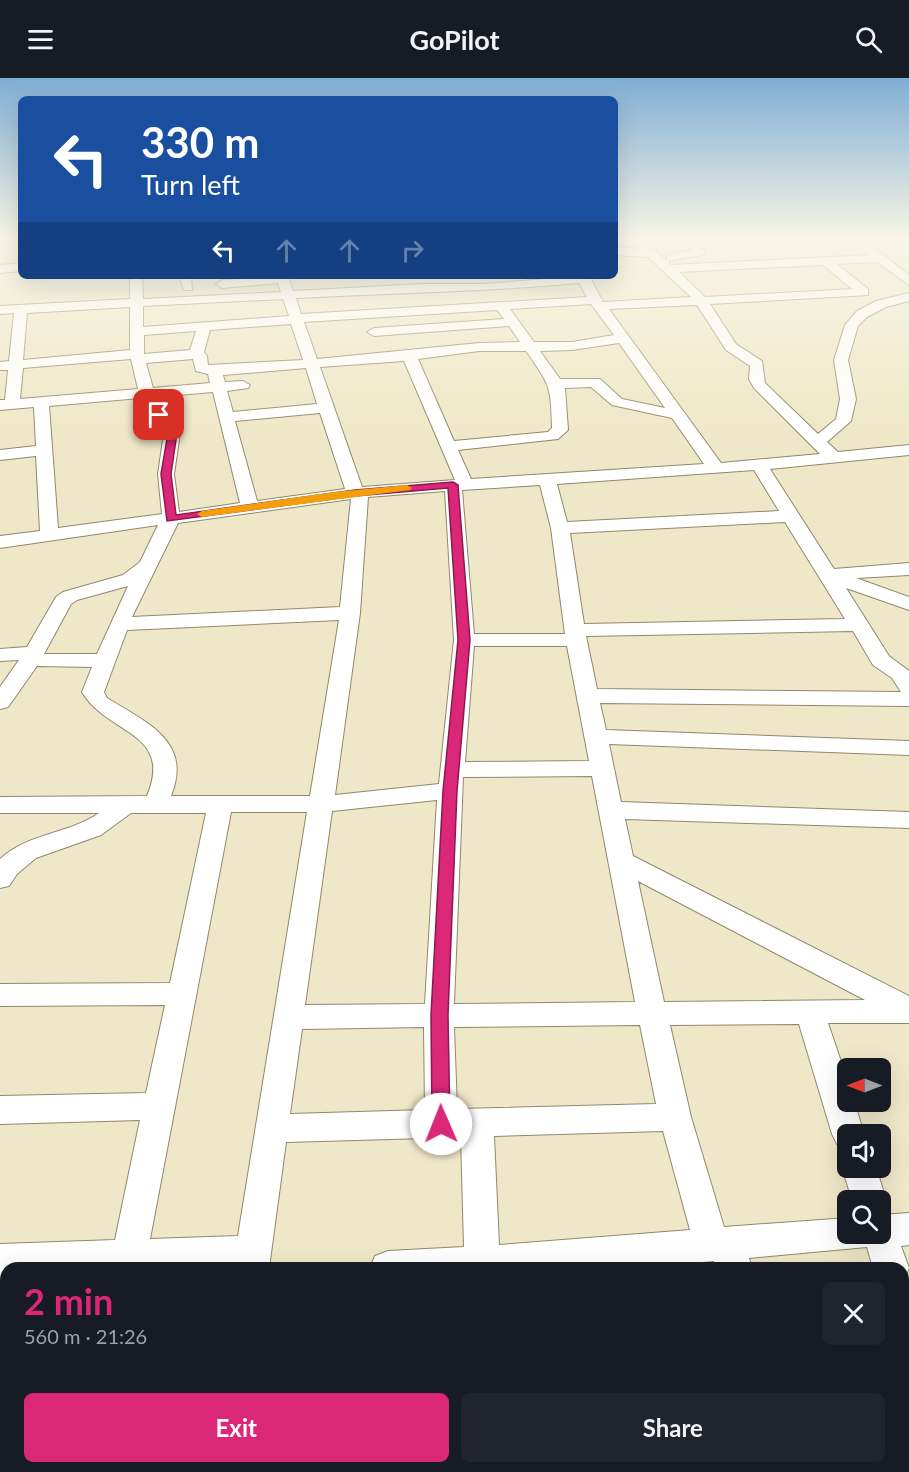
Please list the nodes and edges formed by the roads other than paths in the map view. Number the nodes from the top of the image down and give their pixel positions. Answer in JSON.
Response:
{"nodes":[{"id":1,"x":57,"y":303,"type":"edge"},
{"id":2,"x":136,"y":303,"type":"edge"},
{"id":3,"x":292,"y":303,"type":"edge"},
{"id":4,"x":518,"y":303,"type":"edge"},
{"id":5,"x":598,"y":303,"type":"edge"},
{"id":6,"x":703,"y":303,"type":"edge"},
{"id":7,"x":885,"y":303,"type":"edge"},
{"id":8,"x":500,"y":304,"type":"junction"},
{"id":9,"x":21,"y":309,"type":"junction"},
{"id":10,"x":0,"y":310,"type":"edge"},
{"id":11,"x":368,"y":313,"type":"junction"},
{"id":12,"x":298,"y":318,"type":"junction"},
{"id":13,"x":512,"y":322,"type":"junction"},
{"id":14,"x":204,"y":327,"type":"junction"},
{"id":15,"x":136,"y":332,"type":"junction"},
{"id":16,"x":374,"y":332,"type":"junction"},
{"id":17,"x":624,"y":338,"type":"junction"},
{"id":18,"x":528,"y":348,"type":"junction"},
{"id":19,"x":196,"y":354,"type":"junction"},
{"id":20,"x":409,"y":356,"type":"junction"},
{"id":21,"x":137,"y":357,"type":"junction"},
{"id":22,"x":381,"y":358,"type":"junction"},
{"id":23,"x":311,"y":363,"type":"junction"},
{"id":24,"x":18,"y":364,"type":"junction"},
{"id":25,"x":0,"y":366,"type":"edge"},
{"id":26,"x":212,"y":371,"type":"junction"},
{"id":27,"x":262,"y":383,"type":"dead end"},
{"id":28,"x":556,"y":384,"type":"junction"},
{"id":29,"x":218,"y":387,"type":"junction"},
{"id":30,"x":146,"y":394,"type":"junction"},
{"id":31,"x":41,"y":402,"type":"junction"},
{"id":32,"x":6,"y":404,"type":"edge"},
{"id":33,"x":326,"y":408,"type":"junction"},
{"id":34,"x":679,"y":414,"type":"junction"},
{"id":35,"x":226,"y":417,"type":"junction"},
{"id":36,"x":818,"y":442,"type":"junction"},
{"id":37,"x":449,"y":447,"type":"junction"},
{"id":38,"x":42,"y":450,"type":"junction"},
{"id":39,"x":909,"y":450,"type":"edge"},
{"id":40,"x":0,"y":455,"type":"edge"},
{"id":41,"x":833,"y":457,"type":"junction"},
{"id":42,"x":759,"y":465,"type":"junction"},
{"id":43,"x":716,"y":468,"type":"junction"},
{"id":44,"x":547,"y":479,"type":"junction"},
{"id":45,"x":459,"y":484,"type":"junction"},
{"id":46,"x":358,"y":492,"type":"junction"},
{"id":47,"x":249,"y":506,"type":"junction"},
{"id":48,"x":791,"y":516,"type":"junction"},
{"id":49,"x":171,"y":518,"type":"junction"},
{"id":50,"x":560,"y":528,"type":"junction"},
{"id":51,"x":50,"y":535,"type":"junction"},
{"id":52,"x":0,"y":542,"type":"edge"},
{"id":53,"x":148,"y":564,"type":"junction"},
{"id":54,"x":909,"y":569,"type":"edge"},
{"id":55,"x":828,"y":575,"type":"junction"},
{"id":56,"x":909,"y":604,"type":"edge"},
{"id":57,"x":350,"y":613,"type":"junction"},
{"id":58,"x":119,"y":624,"type":"junction"},
{"id":59,"x":859,"y":625,"type":"junction"},
{"id":60,"x":576,"y":635,"type":"junction"},
{"id":61,"x":464,"y":640,"type":"junction"},
{"id":62,"x":0,"y":655,"type":"edge"},
{"id":63,"x":32,"y":657,"type":"junction"},
{"id":64,"x":881,"y":660,"type":"junction"},
{"id":65,"x":104,"y":661,"type":"junction"},
{"id":66,"x":909,"y":661,"type":"edge"},
{"id":67,"x":909,"y":688,"type":"edge"},
{"id":68,"x":588,"y":696,"type":"junction"},
{"id":69,"x":909,"y":699,"type":"edge"},
{"id":70,"x":0,"y":702,"type":"edge"},
{"id":71,"x":596,"y":737,"type":"junction"},
{"id":72,"x":909,"y":748,"type":"edge"},
{"id":73,"x":602,"y":768,"type":"junction"},
{"id":74,"x":451,"y":780,"type":"junction"},
{"id":75,"x":125,"y":804,"type":"junction"},
{"id":76,"x":156,"y":804,"type":"junction"},
{"id":77,"x":220,"y":804,"type":"junction"},
{"id":78,"x":322,"y":804,"type":"junction"},
{"id":79,"x":0,"y":805,"type":"edge"},
{"id":80,"x":611,"y":810,"type":"junction"},
{"id":81,"x":909,"y":820,"type":"edge"},
{"id":82,"x":621,"y":861,"type":"junction"},
{"id":83,"x":0,"y":879,"type":"edge"},
{"id":84,"x":0,"y":994,"type":"edge"},
{"id":85,"x":180,"y":994,"type":"junction"},
{"id":86,"x":909,"y":1010,"type":"edge"},
{"id":87,"x":810,"y":1012,"type":"junction"},
{"id":88,"x":652,"y":1013,"type":"junction"},
{"id":89,"x":439,"y":1015,"type":"junction"},
{"id":90,"x":289,"y":1017,"type":"junction"},
{"id":91,"x":157,"y":1106,"type":"junction"},
{"id":92,"x":0,"y":1110,"type":"edge"},
{"id":93,"x":675,"y":1117,"type":"junction"},
{"id":94,"x":477,"y":1123,"type":"junction"},
{"id":95,"x":441,"y":1124,"type":"junction"},
{"id":96,"x":845,"y":1124,"type":"edge"},
{"id":97,"x":272,"y":1128,"type":"junction"},
{"id":98,"x":909,"y":1229,"type":"edge"},
{"id":99,"x":891,"y":1231,"type":"edge"},
{"id":100,"x":837,"y":1236,"type":"edge"},
{"id":101,"x":884,"y":1244,"type":"edge"},
{"id":102,"x":724,"y":1252,"type":"edge"},
{"id":103,"x":129,"y":1256,"type":"junction"},
{"id":104,"x":252,"y":1259,"type":"edge"},
{"id":105,"x":0,"y":1261,"type":"edge"},
{"id":106,"x":490,"y":1262,"type":"edge"},
{"id":107,"x":529,"y":1262,"type":"edge"},
{"id":108,"x":889,"y":1262,"type":"edge"}],
"edges":[{"from":1,"to":9,"type":"street"},
{"from":2,"to":15,"type":"street"},
{"from":3,"to":12,"type":"street"},
{"from":4,"to":8,"type":"street"},
{"from":5,"to":17,"type":"street"},
{"from":6,"to":36,"type":"street"},
{"from":7,"to":36,"type":"street"},
{"from":8,"to":11,"type":"street"},
{"from":8,"to":13,"type":"street"},
{"from":9,"to":10,"type":"street"},
{"from":9,"to":24,"type":"street"},
{"from":11,"to":12,"type":"street"},
{"from":11,"to":16,"type":"street"},
{"from":12,"to":14,"type":"street"},
{"from":12,"to":23,"type":"street"},
{"from":13,"to":16,"type":"street"},
{"from":13,"to":18,"type":"street"},
{"from":14,"to":15,"type":"street"},
{"from":14,"to":19,"type":"street"},
{"from":15,"to":21,"type":"street"},
{"from":16,"to":22,"type":"street"},
{"from":17,"to":18,"type":"street"},
{"from":17,"to":34,"type":"street"},
{"from":18,"to":20,"type":"street"},
{"from":18,"to":28,"type":"street"},
{"from":19,"to":21,"type":"street"},
{"from":19,"to":26,"type":"street"},
{"from":20,"to":22,"type":"street"},
{"from":20,"to":37,"type":"street"},
{"from":21,"to":24,"type":"street"},
{"from":21,"to":30,"type":"street"},
{"from":22,"to":23,"type":"street"},
{"from":23,"to":26,"type":"street"},
{"from":23,"to":33,"type":"street"},
{"from":24,"to":25,"type":"street"},
{"from":24,"to":32,"type":"street"},
{"from":26,"to":29,"type":"street"},
{"from":27,"to":29,"type":"street"},
{"from":28,"to":34,"type":"street"},
{"from":28,"to":37,"type":"street"},
{"from":29,"to":30,"type":"street"},
{"from":29,"to":35,"type":"street"},
{"from":30,"to":31,"type":"street"},
{"from":30,"to":49,"type":"street"},
{"from":31,"to":32,"type":"street"},
{"from":31,"to":38,"type":"street"},
{"from":33,"to":35,"type":"street"},
{"from":33,"to":46,"type":"street"},
{"from":34,"to":43,"type":"street"},
{"from":35,"to":47,"type":"street"},
{"from":36,"to":41,"type":"street"},
{"from":37,"to":45,"type":"street"},
{"from":38,"to":40,"type":"street"},
{"from":38,"to":51,"type":"street"},
{"from":39,"to":41,"type":"street"},
{"from":41,"to":42,"type":"street"},
{"from":42,"to":43,"type":"street"},
{"from":42,"to":48,"type":"street"},
{"from":43,"to":44,"type":"street"},
{"from":44,"to":45,"type":"street"},
{"from":44,"to":50,"type":"street"},
{"from":45,"to":46,"type":"street"},
{"from":45,"to":61,"type":"street"},
{"from":46,"to":47,"type":"street"},
{"from":46,"to":57,"type":"street"},
{"from":47,"to":49,"type":"street"},
{"from":48,"to":50,"type":"street"},
{"from":48,"to":55,"type":"street"},
{"from":49,"to":51,"type":"street"},
{"from":49,"to":53,"type":"street"},
{"from":50,"to":60,"type":"street"},
{"from":51,"to":52,"type":"street"},
{"from":53,"to":58,"type":"street"},
{"from":53,"to":63,"type":"street"},
{"from":54,"to":55,"type":"street"},
{"from":55,"to":56,"type":"street"},
{"from":55,"to":59,"type":"street"},
{"from":57,"to":58,"type":"street"},
{"from":57,"to":78,"type":"street"},
{"from":58,"to":65,"type":"street"},
{"from":59,"to":60,"type":"street"},
{"from":59,"to":64,"type":"street"},
{"from":60,"to":61,"type":"street"},
{"from":60,"to":68,"type":"street"},
{"from":61,"to":74,"type":"street"},
{"from":62,"to":63,"type":"street"},
{"from":63,"to":65,"type":"street"},
{"from":63,"to":70,"type":"street"},
{"from":64,"to":66,"type":"street"},
{"from":64,"to":67,"type":"street"},
{"from":65,"to":76,"type":"street"},
{"from":68,"to":69,"type":"street"},
{"from":68,"to":71,"type":"street"},
{"from":71,"to":72,"type":"street"},
{"from":71,"to":73,"type":"street"},
{"from":73,"to":74,"type":"street"},
{"from":73,"to":80,"type":"street"},
{"from":74,"to":78,"type":"street"},
{"from":74,"to":89,"type":"street"},
{"from":75,"to":76,"type":"street"},
{"from":75,"to":79,"type":"street"},
{"from":75,"to":83,"type":"street"},
{"from":76,"to":77,"type":"street"},
{"from":77,"to":78,"type":"street"},
{"from":77,"to":85,"type":"street"},
{"from":78,"to":90,"type":"street"},
{"from":80,"to":81,"type":"street"},
{"from":80,"to":82,"type":"street"},
{"from":82,"to":86,"type":"street"},
{"from":82,"to":88,"type":"street"},
{"from":84,"to":85,"type":"street"},
{"from":85,"to":91,"type":"street"},
{"from":86,"to":87,"type":"street"},
{"from":87,"to":88,"type":"street"},
{"from":87,"to":96,"type":"street"},
{"from":88,"to":89,"type":"street"},
{"from":88,"to":93,"type":"street"},
{"from":89,"to":90,"type":"street"},
{"from":89,"to":95,"type":"street"},
{"from":90,"to":97,"type":"street"},
{"from":91,"to":92,"type":"street"},
{"from":91,"to":103,"type":"street"},
{"from":93,"to":94,"type":"street"},
{"from":93,"to":102,"type":"street"},
{"from":94,"to":95,"type":"street"},
{"from":94,"to":106,"type":"street"},
{"from":95,"to":97,"type":"street"},
{"from":97,"to":104,"type":"street"},
{"from":98,"to":99,"type":"street"},
{"from":100,"to":102,"type":"street"},
{"from":101,"to":108,"type":"street"},
{"from":102,"to":107,"type":"street"},
{"from":103,"to":104,"type":"street"},
{"from":103,"to":105,"type":"street"}]}
